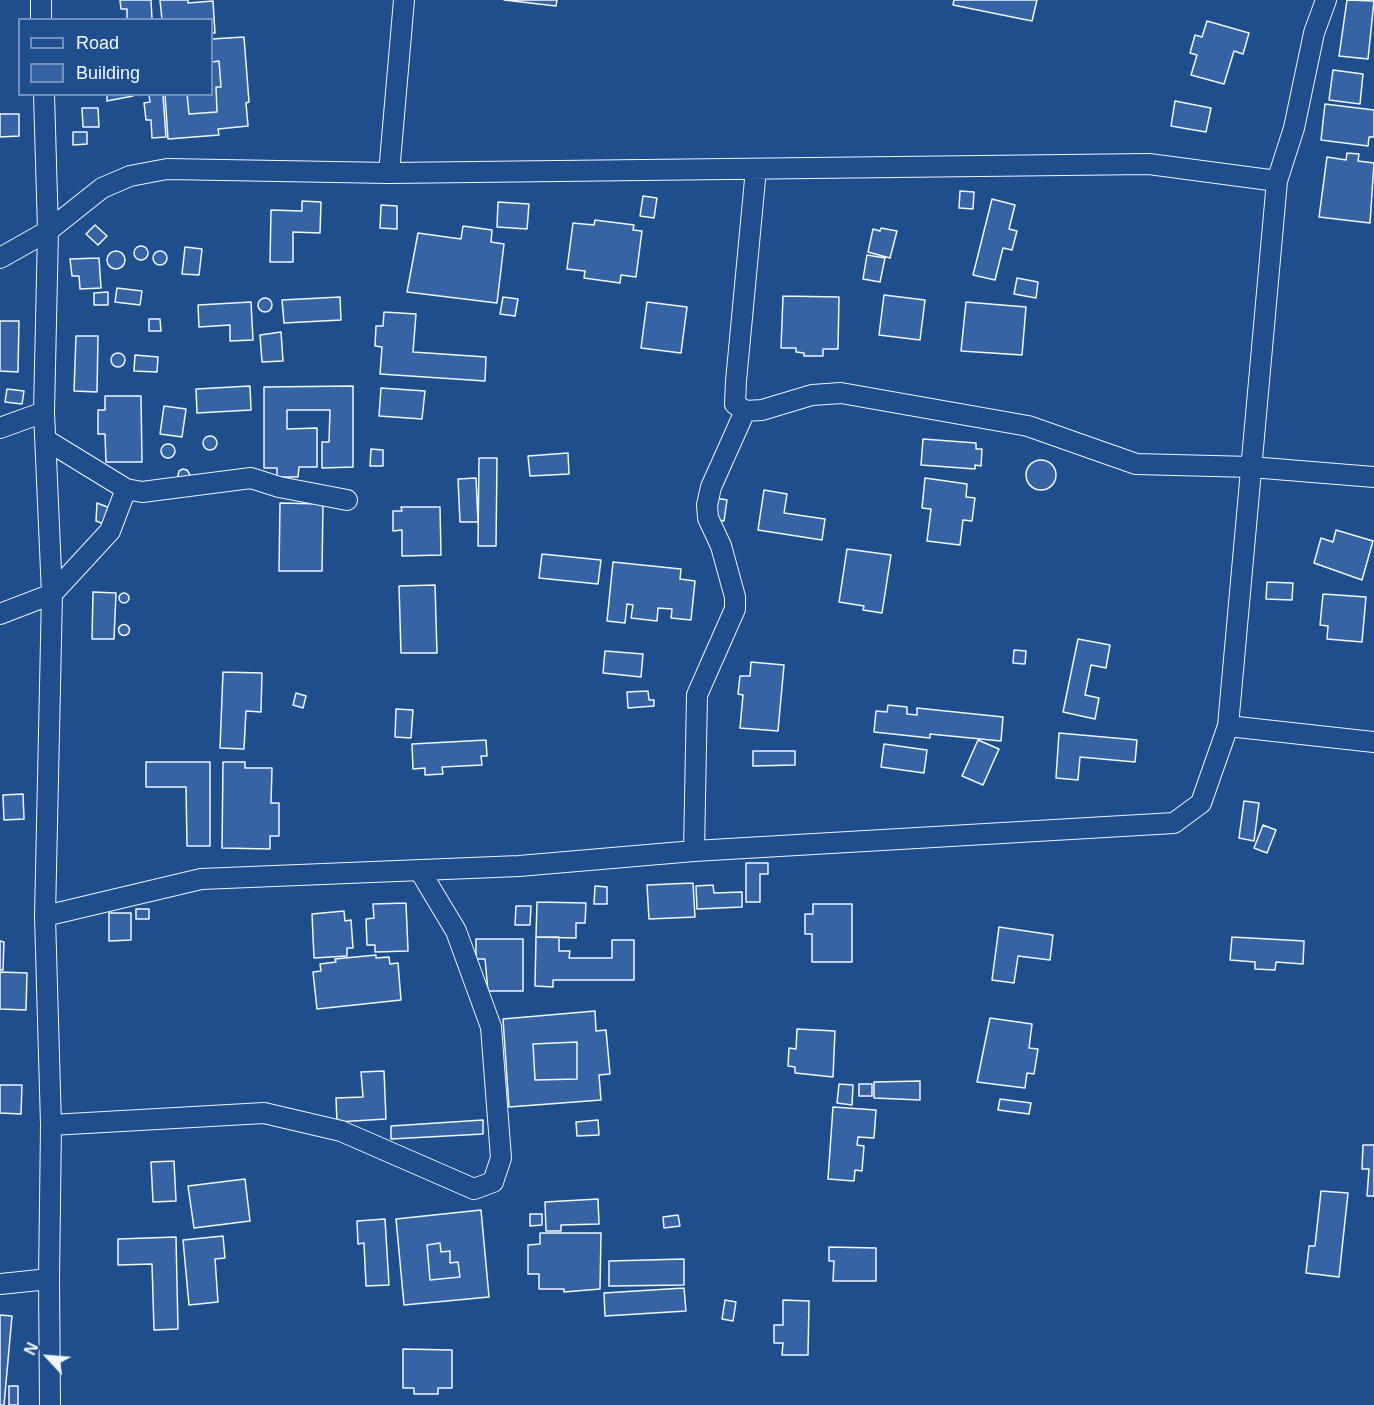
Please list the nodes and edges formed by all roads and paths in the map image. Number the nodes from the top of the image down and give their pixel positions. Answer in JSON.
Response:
{"nodes":[{"id":1,"x":41,"y":0,"type":"edge"},
{"id":2,"x":404,"y":0,"type":"edge"},
{"id":3,"x":1326,"y":0,"type":"edge"},
{"id":4,"x":41,"y":18,"type":"edge"},
{"id":5,"x":44,"y":96,"type":"edge"},
{"id":6,"x":756,"y":169,"type":"junction"},
{"id":7,"x":389,"y":173,"type":"junction"},
{"id":8,"x":1277,"y":181,"type":"junction"},
{"id":9,"x":48,"y":231,"type":"junction"},
{"id":10,"x":0,"y":258,"type":"edge"},
{"id":11,"x":745,"y":411,"type":"junction"},
{"id":12,"x":44,"y":412,"type":"junction"},
{"id":13,"x":0,"y":428,"type":"edge"},
{"id":14,"x":46,"y":440,"type":"junction"},
{"id":15,"x":1251,"y":467,"type":"junction"},
{"id":16,"x":1374,"y":477,"type":"edge"},
{"id":17,"x":126,"y":489,"type":"junction"},
{"id":18,"x":348,"y":500,"type":"dead end"},
{"id":19,"x":52,"y":594,"type":"junction"},
{"id":20,"x":0,"y":614,"type":"edge"},
{"id":21,"x":1228,"y":726,"type":"junction"},
{"id":22,"x":1374,"y":742,"type":"edge"},
{"id":23,"x":694,"y":851,"type":"junction"},
{"id":24,"x":420,"y":871,"type":"junction"},
{"id":25,"x":45,"y":916,"type":"junction"},
{"id":26,"x":51,"y":1125,"type":"junction"},
{"id":27,"x":50,"y":1279,"type":"junction"},
{"id":28,"x":0,"y":1284,"type":"edge"},
{"id":29,"x":50,"y":1405,"type":"edge"}],
"edges":[{"from":1,"to":4,"type":"street"},
{"from":2,"to":7,"type":"street"},
{"from":3,"to":8,"type":"street"},
{"from":5,"to":9,"type":"street"},
{"from":6,"to":7,"type":"street"},
{"from":6,"to":8,"type":"street"},
{"from":6,"to":11,"type":"street"},
{"from":7,"to":9,"type":"street"},
{"from":8,"to":15,"type":"street"},
{"from":9,"to":10,"type":"street"},
{"from":9,"to":12,"type":"street"},
{"from":11,"to":15,"type":"street"},
{"from":11,"to":23,"type":"street"},
{"from":12,"to":13,"type":"street"},
{"from":12,"to":14,"type":"street"},
{"from":14,"to":17,"type":"street"},
{"from":14,"to":19,"type":"street"},
{"from":15,"to":16,"type":"street"},
{"from":15,"to":21,"type":"street"},
{"from":17,"to":18,"type":"street"},
{"from":17,"to":19,"type":"street"},
{"from":19,"to":20,"type":"street"},
{"from":19,"to":25,"type":"street"},
{"from":21,"to":22,"type":"street"},
{"from":21,"to":23,"type":"street"},
{"from":23,"to":24,"type":"street"},
{"from":24,"to":25,"type":"street"},
{"from":24,"to":26,"type":"street"},
{"from":25,"to":26,"type":"street"},
{"from":26,"to":27,"type":"street"},
{"from":27,"to":28,"type":"street"},
{"from":27,"to":29,"type":"street"}]}
